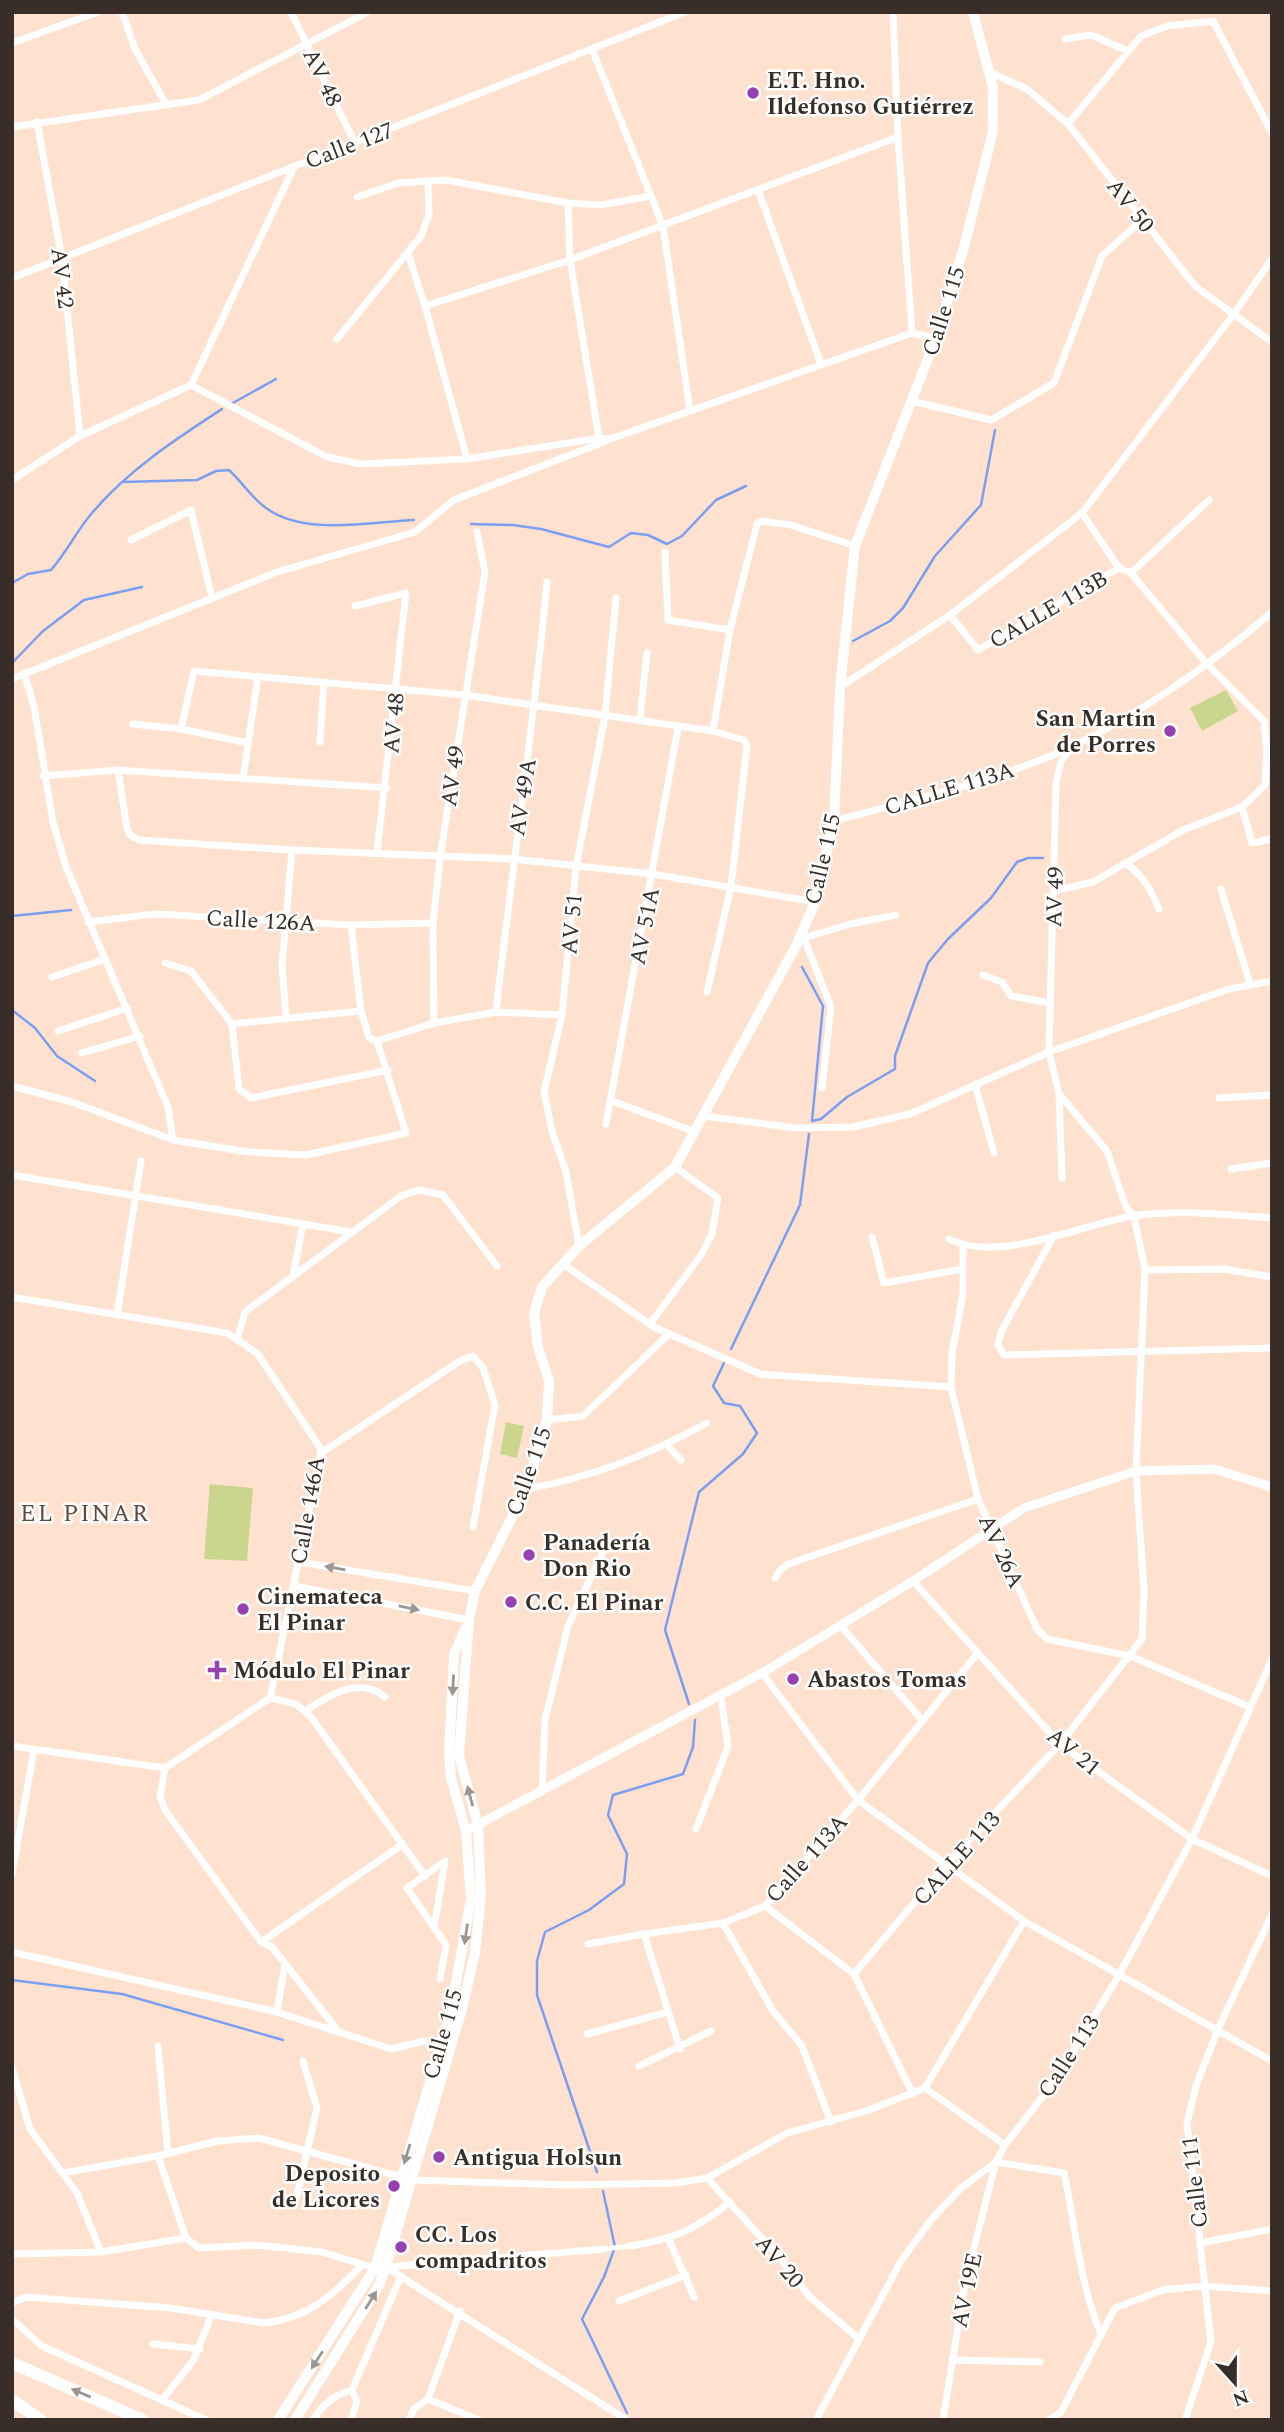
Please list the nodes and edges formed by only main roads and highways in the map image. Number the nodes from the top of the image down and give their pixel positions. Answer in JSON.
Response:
{"nodes":[{"id":1,"x":973,"y":12,"type":"edge"},
{"id":2,"x":469,"y":1620,"type":"junction"},
{"id":3,"x":381,"y":2268,"type":"junction"},
{"id":4,"x":12,"y":2363,"type":"edge"},
{"id":5,"x":12,"y":2400,"type":"edge"},
{"id":6,"x":41,"y":2420,"type":"edge"},
{"id":7,"x":143,"y":2420,"type":"edge"},
{"id":8,"x":278,"y":2420,"type":"edge"},
{"id":9,"x":295,"y":2420,"type":"edge"}],
"edges":[{"from":1,"to":2,"type":"main road","name":"Calle 115"},
{"from":3,"to":2,"type":"main road","name":"Calle 115","one_way":true},
{"from":2,"to":3,"type":"main road","name":"Calle 115","one_way":true},
{"from":3,"to":8,"type":"main road","name":"Calle 115","one_way":true},
{"from":9,"to":3,"type":"main road","name":"Calle 115","one_way":true},
{"from":7,"to":4,"type":"main road","one_way":true},
{"from":5,"to":6,"type":"main road"}]}
